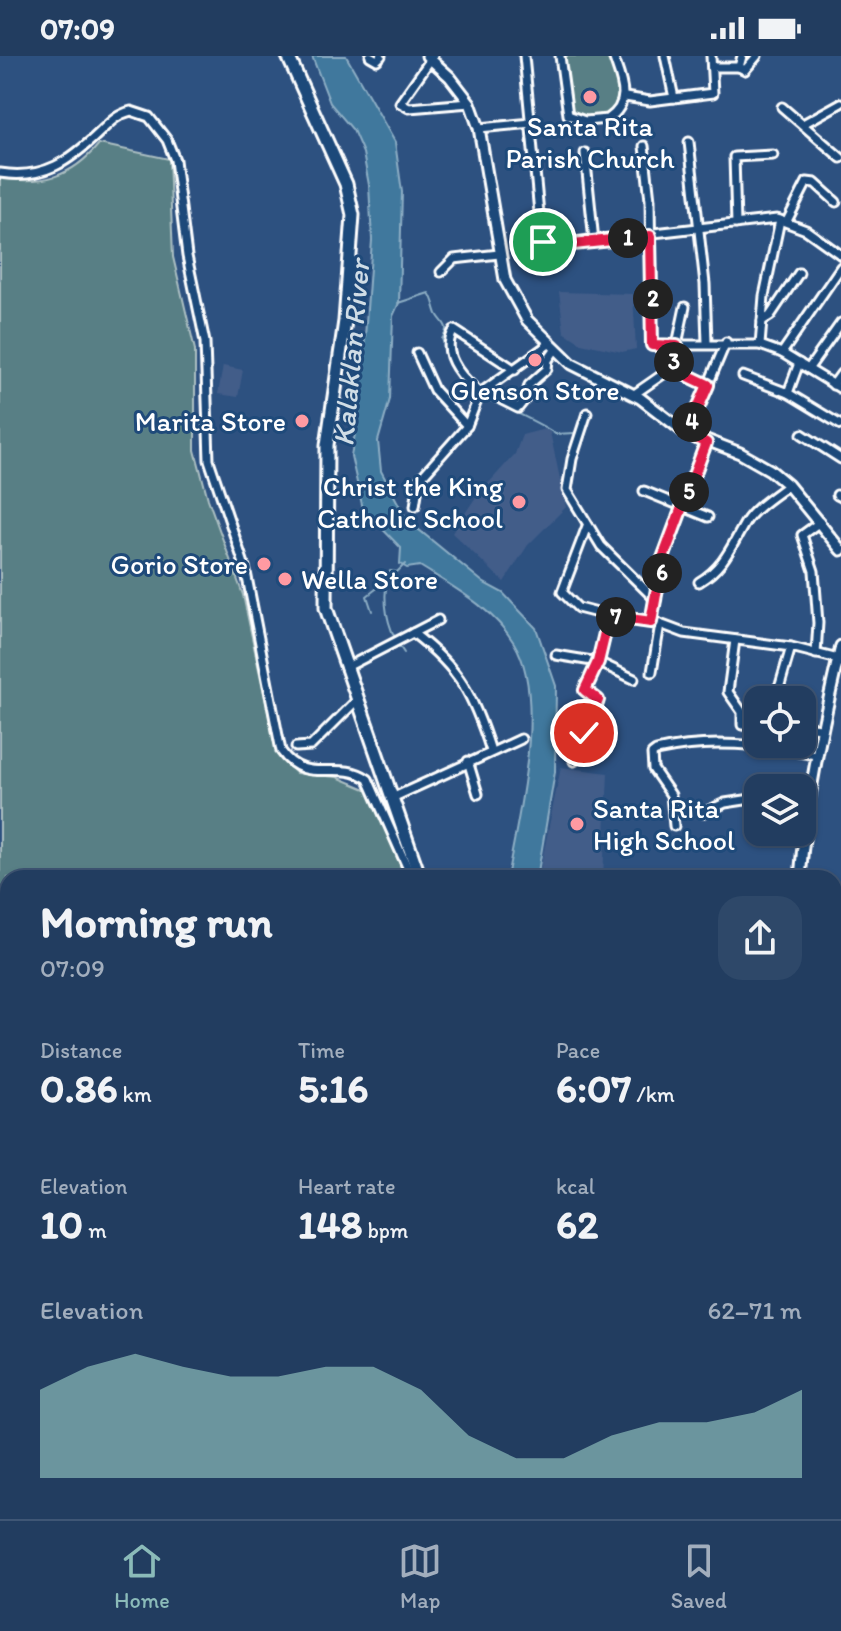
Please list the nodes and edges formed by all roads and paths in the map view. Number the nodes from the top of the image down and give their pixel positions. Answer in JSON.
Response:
{"nodes":[{"id":1,"x":288,"y":56,"type":"edge"},
{"id":2,"x":370,"y":56,"type":"edge"},
{"id":3,"x":381,"y":56,"type":"edge"},
{"id":4,"x":524,"y":56,"type":"edge"},
{"id":5,"x":560,"y":56,"type":"edge"},
{"id":6,"x":613,"y":56,"type":"edge"},
{"id":7,"x":665,"y":56,"type":"edge"},
{"id":8,"x":711,"y":56,"type":"edge"},
{"id":9,"x":742,"y":56,"type":"edge"},
{"id":10,"x":757,"y":56,"type":"edge"},
{"id":11,"x":430,"y":57,"type":"edge"},
{"id":12,"x":712,"y":67,"type":"junction"},
{"id":13,"x":742,"y":68,"type":"junction"},
{"id":14,"x":625,"y":97,"type":"junction"},
{"id":15,"x":674,"y":98,"type":"junction"},
{"id":16,"x":470,"y":103,"type":"junction"},
{"id":17,"x":841,"y":103,"type":"edge"},
{"id":18,"x":782,"y":107,"type":"dead end"},
{"id":19,"x":532,"y":123,"type":"junction"},
{"id":20,"x":803,"y":124,"type":"junction"},
{"id":21,"x":479,"y":128,"type":"junction"},
{"id":22,"x":689,"y":142,"type":"dead end"},
{"id":23,"x":841,"y":144,"type":"edge"},
{"id":24,"x":644,"y":146,"type":"dead end"},
{"id":25,"x":832,"y":149,"type":"junction"},
{"id":26,"x":585,"y":153,"type":"dead end"},
{"id":27,"x":773,"y":155,"type":"dead end"},
{"id":28,"x":841,"y":158,"type":"edge"},
{"id":29,"x":0,"y":173,"type":"edge"},
{"id":30,"x":836,"y":202,"type":"dead end"},
{"id":31,"x":783,"y":220,"type":"junction"},
{"id":32,"x":736,"y":224,"type":"junction"},
{"id":33,"x":697,"y":230,"type":"junction"},
{"id":34,"x":650,"y":236,"type":"junction"},
{"id":35,"x":594,"y":241,"type":"junction"},
{"id":36,"x":499,"y":254,"type":"junction"},
{"id":37,"x":841,"y":255,"type":"edge"},
{"id":38,"x":841,"y":267,"type":"edge"},
{"id":39,"x":441,"y":272,"type":"dead end"},
{"id":40,"x":799,"y":273,"type":"dead end"},
{"id":41,"x":685,"y":307,"type":"dead end"},
{"id":42,"x":762,"y":321,"type":"junction"},
{"id":43,"x":841,"y":323,"type":"edge"},
{"id":44,"x":726,"y":342,"type":"junction"},
{"id":45,"x":707,"y":343,"type":"junction"},
{"id":46,"x":760,"y":345,"type":"junction"},
{"id":47,"x":677,"y":346,"type":"junction"},
{"id":48,"x":552,"y":347,"type":"junction"},
{"id":49,"x":417,"y":353,"type":"dead end"},
{"id":50,"x":782,"y":353,"type":"junction"},
{"id":51,"x":799,"y":363,"type":"junction"},
{"id":52,"x":672,"y":368,"type":"junction"},
{"id":53,"x":809,"y":368,"type":"junction"},
{"id":54,"x":515,"y":370,"type":"junction"},
{"id":55,"x":841,"y":374,"type":"edge"},
{"id":56,"x":743,"y":376,"type":"dead end"},
{"id":57,"x":708,"y":385,"type":"junction"},
{"id":58,"x":490,"y":387,"type":"junction"},
{"id":59,"x":837,"y":387,"type":"edge"},
{"id":60,"x":480,"y":393,"type":"junction"},
{"id":61,"x":788,"y":393,"type":"junction"},
{"id":62,"x":633,"y":395,"type":"junction"},
{"id":63,"x":587,"y":413,"type":"dead end"},
{"id":64,"x":841,"y":425,"type":"edge"},
{"id":65,"x":467,"y":426,"type":"junction"},
{"id":66,"x":687,"y":433,"type":"junction"},
{"id":67,"x":802,"y":434,"type":"dead end"},
{"id":68,"x":706,"y":443,"type":"junction"},
{"id":69,"x":841,"y":459,"type":"edge"},
{"id":70,"x":788,"y":485,"type":"junction"},
{"id":71,"x":644,"y":491,"type":"dead end"},
{"id":72,"x":415,"y":506,"type":"dead end"},
{"id":73,"x":683,"y":508,"type":"junction"},
{"id":74,"x":708,"y":517,"type":"dead end"},
{"id":75,"x":820,"y":522,"type":"junction"},
{"id":76,"x":587,"y":526,"type":"junction"},
{"id":77,"x":841,"y":550,"type":"edge"},
{"id":78,"x":699,"y":582,"type":"dead end"},
{"id":79,"x":656,"y":600,"type":"junction"},
{"id":80,"x":609,"y":616,"type":"junction"},
{"id":81,"x":438,"y":620,"type":"dead end"},
{"id":82,"x":655,"y":623,"type":"junction"},
{"id":83,"x":413,"y":633,"type":"junction"},
{"id":84,"x":735,"y":640,"type":"junction"},
{"id":85,"x":841,"y":646,"type":"edge"},
{"id":86,"x":791,"y":647,"type":"junction"},
{"id":87,"x":816,"y":654,"type":"junction"},
{"id":88,"x":556,"y":655,"type":"dead end"},
{"id":89,"x":838,"y":659,"type":"junction"},
{"id":90,"x":598,"y":662,"type":"junction"},
{"id":91,"x":345,"y":668,"type":"junction"},
{"id":92,"x":652,"y":672,"type":"dead end"},
{"id":93,"x":634,"y":679,"type":"dead end"},
{"id":94,"x":779,"y":686,"type":"edge"},
{"id":95,"x":357,"y":700,"type":"junction"},
{"id":96,"x":744,"y":725,"type":"edge"},
{"id":97,"x":816,"y":727,"type":"edge"},
{"id":98,"x":821,"y":728,"type":"junction"},
{"id":99,"x":521,"y":739,"type":"dead end"},
{"id":100,"x":744,"y":745,"type":"edge"},
{"id":101,"x":296,"y":747,"type":"dead end"},
{"id":102,"x":491,"y":751,"type":"junction"},
{"id":103,"x":816,"y":755,"type":"edge"},
{"id":104,"x":468,"y":761,"type":"junction"},
{"id":105,"x":574,"y":761,"type":"dead end"},
{"id":106,"x":478,"y":794,"type":"dead end"},
{"id":107,"x":392,"y":798,"type":"junction"},
{"id":108,"x":744,"y":800,"type":"edge"},
{"id":109,"x":703,"y":813,"type":"dead end"},
{"id":110,"x":674,"y":826,"type":"dead end"},
{"id":111,"x":802,"y":846,"type":"edge"},
{"id":112,"x":408,"y":870,"type":"edge"},
{"id":113,"x":417,"y":870,"type":"edge"},
{"id":114,"x":801,"y":870,"type":"edge"}],
"edges":[{"from":1,"to":91,"type":"highway"},
{"from":2,"to":3,"type":"street"},
{"from":4,"to":19,"type":"street"},
{"from":5,"to":14,"type":"street"},
{"from":6,"to":14,"type":"street"},
{"from":7,"to":15,"type":"street"},
{"from":8,"to":12,"type":"street"},
{"from":9,"to":13,"type":"street"},
{"from":10,"to":13,"type":"street"},
{"from":11,"to":16,"type":"main road"},
{"from":11,"to":16,"type":"street"},
{"from":12,"to":13,"type":"street"},
{"from":12,"to":15,"type":"street"},
{"from":14,"to":15,"type":"street"},
{"from":16,"to":21,"type":"main road"},
{"from":17,"to":20,"type":"street"},
{"from":18,"to":20,"type":"street"},
{"from":19,"to":21,"type":"street"},
{"from":19,"to":35,"type":"street"},
{"from":20,"to":25,"type":"street"},
{"from":21,"to":36,"type":"main road"},
{"from":22,"to":33,"type":"street"},
{"from":23,"to":25,"type":"street"},
{"from":24,"to":34,"type":"street"},
{"from":25,"to":28,"type":"street"},
{"from":26,"to":35,"type":"street"},
{"from":27,"to":32,"type":"street"},
{"from":29,"to":112,"type":"street"},
{"from":30,"to":31,"type":"street"},
{"from":31,"to":32,"type":"street"},
{"from":31,"to":37,"type":"street"},
{"from":31,"to":42,"type":"street"},
{"from":32,"to":33,"type":"street"},
{"from":33,"to":34,"type":"street"},
{"from":33,"to":45,"type":"street"},
{"from":34,"to":35,"type":"street"},
{"from":34,"to":47,"type":"street"},
{"from":36,"to":39,"type":"street"},
{"from":36,"to":48,"type":"main road"},
{"from":38,"to":50,"type":"street"},
{"from":40,"to":42,"type":"street"},
{"from":41,"to":47,"type":"street"},
{"from":42,"to":46,"type":"street"},
{"from":43,"to":53,"type":"street"},
{"from":44,"to":45,"type":"street"},
{"from":44,"to":46,"type":"street"},
{"from":44,"to":57,"type":"street"},
{"from":45,"to":47,"type":"street"},
{"from":46,"to":50,"type":"street"},
{"from":47,"to":52,"type":"street"},
{"from":48,"to":54,"type":"street"},
{"from":48,"to":58,"type":"street"},
{"from":48,"to":62,"type":"main road"},
{"from":49,"to":65,"type":"street"},
{"from":50,"to":51,"type":"street"},
{"from":51,"to":53,"type":"street"},
{"from":51,"to":61,"type":"street"},
{"from":52,"to":57,"type":"street"},
{"from":52,"to":62,"type":"street"},
{"from":53,"to":59,"type":"street"},
{"from":54,"to":58,"type":"street"},
{"from":54,"to":60,"type":"street"},
{"from":55,"to":59,"type":"street"},
{"from":56,"to":61,"type":"street"},
{"from":57,"to":66,"type":"street"},
{"from":58,"to":60,"type":"street"},
{"from":60,"to":65,"type":"street"},
{"from":61,"to":64,"type":"street"},
{"from":62,"to":66,"type":"main road"},
{"from":63,"to":76,"type":"street"},
{"from":65,"to":72,"type":"street"},
{"from":66,"to":68,"type":"main road"},
{"from":67,"to":69,"type":"street"},
{"from":68,"to":70,"type":"main road"},
{"from":68,"to":73,"type":"street"},
{"from":70,"to":75,"type":"main road"},
{"from":70,"to":78,"type":"street"},
{"from":71,"to":73,"type":"street"},
{"from":73,"to":74,"type":"street"},
{"from":73,"to":79,"type":"street"},
{"from":75,"to":77,"type":"main road"},
{"from":75,"to":87,"type":"street"},
{"from":76,"to":79,"type":"street"},
{"from":76,"to":80,"type":"street"},
{"from":79,"to":82,"type":"street"},
{"from":80,"to":82,"type":"street"},
{"from":80,"to":90,"type":"street"},
{"from":81,"to":83,"type":"street"},
{"from":82,"to":84,"type":"street"},
{"from":82,"to":92,"type":"street"},
{"from":83,"to":91,"type":"street"},
{"from":83,"to":102,"type":"street"},
{"from":84,"to":86,"type":"street"},
{"from":84,"to":96,"type":"street"},
{"from":85,"to":89,"type":"main road"},
{"from":86,"to":87,"type":"street"},
{"from":86,"to":94,"type":"street"},
{"from":87,"to":89,"type":"street"},
{"from":88,"to":90,"type":"street"},
{"from":89,"to":98,"type":"main road"},
{"from":90,"to":93,"type":"street"},
{"from":90,"to":105,"type":"street"},
{"from":91,"to":95,"type":"highway"},
{"from":95,"to":101,"type":"street"},
{"from":95,"to":107,"type":"highway"},
{"from":97,"to":98,"type":"street"},
{"from":98,"to":103,"type":"main road"},
{"from":99,"to":102,"type":"street"},
{"from":100,"to":110,"type":"street"},
{"from":102,"to":104,"type":"street"},
{"from":104,"to":106,"type":"street"},
{"from":104,"to":107,"type":"street"},
{"from":107,"to":113,"type":"highway"},
{"from":108,"to":109,"type":"street"},
{"from":111,"to":114,"type":"main road"}]}
